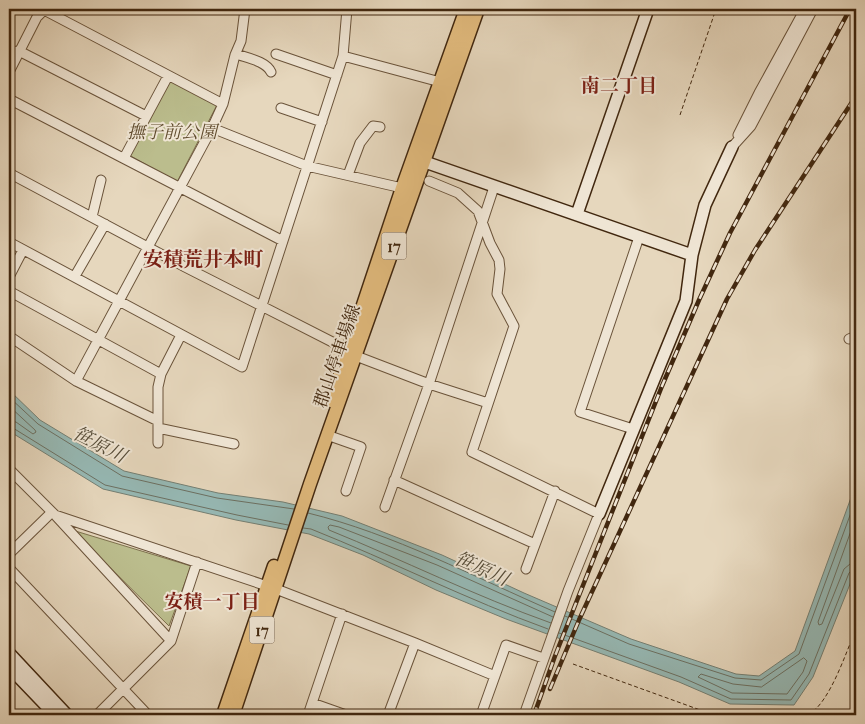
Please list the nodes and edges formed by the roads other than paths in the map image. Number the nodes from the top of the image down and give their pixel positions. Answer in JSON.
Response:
{"nodes":[{"id":1,"x":245,"y":9,"type":"edge"},
{"id":2,"x":347,"y":9,"type":"edge"},
{"id":3,"x":466,"y":9,"type":"edge"},
{"id":4,"x":478,"y":9,"type":"edge"},
{"id":5,"x":648,"y":9,"type":"edge"},
{"id":6,"x":805,"y":9,"type":"edge"},
{"id":7,"x":813,"y":9,"type":"edge"},
{"id":8,"x":19,"y":51,"type":"junction"},
{"id":9,"x":9,"y":52,"type":"edge"},
{"id":10,"x":236,"y":54,"type":"junction"},
{"id":11,"x":276,"y":54,"type":"dead end"},
{"id":12,"x":343,"y":56,"type":"junction"},
{"id":13,"x":9,"y":72,"type":"edge"},
{"id":14,"x":271,"y":72,"type":"dead end"},
{"id":15,"x":337,"y":74,"type":"junction"},
{"id":16,"x":168,"y":76,"type":"junction"},
{"id":17,"x":446,"y":84,"type":"junction"},
{"id":18,"x":9,"y":99,"type":"edge"},
{"id":19,"x":222,"y":104,"type":"junction"},
{"id":20,"x":281,"y":108,"type":"dead end"},
{"id":21,"x":146,"y":116,"type":"junction"},
{"id":22,"x":322,"y":122,"type":"junction"},
{"id":23,"x":380,"y":127,"type":"dead end"},
{"id":24,"x":212,"y":128,"type":"junction"},
{"id":25,"x":732,"y":147,"type":"junction"},
{"id":26,"x":124,"y":158,"type":"junction"},
{"id":27,"x":425,"y":162,"type":"junction"},
{"id":28,"x":307,"y":166,"type":"junction"},
{"id":29,"x":9,"y":173,"type":"edge"},
{"id":30,"x":348,"y":176,"type":"junction"},
{"id":31,"x":101,"y":180,"type":"dead end"},
{"id":32,"x":429,"y":181,"type":"dead end"},
{"id":33,"x":179,"y":187,"type":"junction"},
{"id":34,"x":494,"y":187,"type":"junction"},
{"id":35,"x":402,"y":188,"type":"junction"},
{"id":36,"x":577,"y":214,"type":"junction"},
{"id":37,"x":92,"y":217,"type":"junction"},
{"id":38,"x":483,"y":223,"type":"junction"},
{"id":39,"x":105,"y":224,"type":"junction"},
{"id":40,"x":639,"y":237,"type":"junction"},
{"id":41,"x":283,"y":241,"type":"junction"},
{"id":42,"x":9,"y":242,"type":"edge"},
{"id":43,"x":148,"y":247,"type":"junction"},
{"id":44,"x":23,"y":250,"type":"junction"},
{"id":45,"x":692,"y":255,"type":"junction"},
{"id":46,"x":75,"y":276,"type":"junction"},
{"id":47,"x":9,"y":277,"type":"edge"},
{"id":48,"x":9,"y":291,"type":"edge"},
{"id":49,"x":118,"y":300,"type":"junction"},
{"id":50,"x":263,"y":306,"type":"junction"},
{"id":51,"x":181,"y":335,"type":"junction"},
{"id":52,"x":9,"y":336,"type":"edge"},
{"id":53,"x":98,"y":340,"type":"junction"},
{"id":54,"x":352,"y":353,"type":"junction"},
{"id":55,"x":161,"y":374,"type":"junction"},
{"id":56,"x":76,"y":381,"type":"junction"},
{"id":57,"x":429,"y":384,"type":"junction"},
{"id":58,"x":488,"y":403,"type":"junction"},
{"id":59,"x":158,"y":424,"type":"junction"},
{"id":60,"x":633,"y":429,"type":"junction"},
{"id":61,"x":328,"y":435,"type":"junction"},
{"id":62,"x":158,"y":443,"type":"dead end"},
{"id":63,"x":234,"y":444,"type":"dead end"},
{"id":64,"x":9,"y":469,"type":"edge"},
{"id":65,"x":394,"y":480,"type":"junction"},
{"id":66,"x":307,"y":482,"type":"junction"},
{"id":67,"x":346,"y":491,"type":"dead end"},
{"id":68,"x":556,"y":491,"type":"junction"},
{"id":69,"x":385,"y":507,"type":"dead end"},
{"id":70,"x":54,"y":514,"type":"junction"},
{"id":71,"x":599,"y":514,"type":"junction"},
{"id":72,"x":535,"y":544,"type":"junction"},
{"id":73,"x":9,"y":554,"type":"edge"},
{"id":74,"x":197,"y":562,"type":"junction"},
{"id":75,"x":9,"y":568,"type":"edge"},
{"id":76,"x":526,"y":569,"type":"dead end"},
{"id":77,"x":271,"y":587,"type":"junction"},
{"id":78,"x":342,"y":614,"type":"junction"},
{"id":79,"x":172,"y":641,"type":"junction"},
{"id":80,"x":415,"y":643,"type":"junction"},
{"id":81,"x":9,"y":653,"type":"edge"},
{"id":82,"x":545,"y":655,"type":"junction"},
{"id":83,"x":9,"y":667,"type":"edge"},
{"id":84,"x":495,"y":676,"type":"junction"},
{"id":85,"x":123,"y":689,"type":"junction"},
{"id":86,"x":312,"y":704,"type":"junction"},
{"id":87,"x":55,"y":715,"type":"edge"},
{"id":88,"x":67,"y":715,"type":"edge"},
{"id":89,"x":97,"y":715,"type":"edge"},
{"id":90,"x":148,"y":715,"type":"edge"},
{"id":91,"x":223,"y":715,"type":"edge"},
{"id":92,"x":233,"y":715,"type":"edge"},
{"id":93,"x":308,"y":715,"type":"edge"},
{"id":94,"x":346,"y":715,"type":"edge"},
{"id":95,"x":388,"y":715,"type":"edge"},
{"id":96,"x":482,"y":715,"type":"edge"},
{"id":97,"x":524,"y":715,"type":"edge"}],
"edges":[{"from":1,"to":10,"type":"street"},
{"from":2,"to":12,"type":"street"},
{"from":3,"to":17,"type":"main road","name":"郡山停車場線","number":"17"},
{"from":4,"to":17,"type":"main road","name":"郡山停車場線","number":"17"},
{"from":5,"to":36,"type":"street"},
{"from":6,"to":25,"type":"street"},
{"from":7,"to":25,"type":"street"},
{"from":8,"to":9,"type":"street"},
{"from":8,"to":13,"type":"street"},
{"from":8,"to":16,"type":"street"},
{"from":8,"to":21,"type":"street"},
{"from":10,"to":14,"type":"street"},
{"from":10,"to":19,"type":"street"},
{"from":11,"to":15,"type":"street"},
{"from":12,"to":15,"type":"street"},
{"from":12,"to":17,"type":"street"},
{"from":15,"to":22,"type":"street"},
{"from":16,"to":19,"type":"street"},
{"from":16,"to":21,"type":"street"},
{"from":17,"to":27,"type":"main road","name":"郡山停車場線","number":"17"},
{"from":17,"to":35,"type":"main road","name":"郡山停車場線","number":"17"},
{"from":18,"to":26,"type":"street"},
{"from":19,"to":24,"type":"street"},
{"from":20,"to":22,"type":"street"},
{"from":21,"to":26,"type":"street"},
{"from":22,"to":28,"type":"street"},
{"from":23,"to":30,"type":"street"},
{"from":24,"to":28,"type":"street"},
{"from":24,"to":33,"type":"street"},
{"from":25,"to":45,"type":"street"},
{"from":26,"to":33,"type":"street"},
{"from":27,"to":34,"type":"street"},
{"from":27,"to":54,"type":"main road","name":"郡山停車場線","number":"17"},
{"from":28,"to":30,"type":"street"},
{"from":28,"to":41,"type":"street"},
{"from":29,"to":37,"type":"street"},
{"from":30,"to":35,"type":"street"},
{"from":31,"to":37,"type":"street"},
{"from":32,"to":38,"type":"street"},
{"from":33,"to":41,"type":"street"},
{"from":33,"to":43,"type":"street"},
{"from":34,"to":36,"type":"street"},
{"from":34,"to":38,"type":"street"},
{"from":35,"to":54,"type":"main road","name":"郡山停車場線","number":"17"},
{"from":36,"to":40,"type":"street"},
{"from":37,"to":39,"type":"street"},
{"from":38,"to":57,"type":"street"},
{"from":38,"to":58,"type":"street"},
{"from":39,"to":43,"type":"street"},
{"from":39,"to":46,"type":"street"},
{"from":40,"to":45,"type":"street"},
{"from":40,"to":60,"type":"street"},
{"from":41,"to":50,"type":"street"},
{"from":42,"to":44,"type":"street"},
{"from":43,"to":49,"type":"street"},
{"from":43,"to":50,"type":"street"},
{"from":44,"to":46,"type":"street"},
{"from":44,"to":47,"type":"street"},
{"from":45,"to":60,"type":"street"},
{"from":46,"to":49,"type":"street"},
{"from":48,"to":53,"type":"street"},
{"from":49,"to":51,"type":"street"},
{"from":49,"to":53,"type":"street"},
{"from":50,"to":51,"type":"street"},
{"from":50,"to":54,"type":"street"},
{"from":51,"to":55,"type":"street"},
{"from":52,"to":56,"type":"street"},
{"from":53,"to":55,"type":"street"},
{"from":53,"to":56,"type":"street"},
{"from":54,"to":57,"type":"street"},
{"from":54,"to":61,"type":"main road","name":"郡山停車場線","number":"17"},
{"from":54,"to":66,"type":"main road","name":"郡山停車場線","number":"17"},
{"from":55,"to":59,"type":"street"},
{"from":56,"to":59,"type":"street"},
{"from":57,"to":58,"type":"street"},
{"from":57,"to":65,"type":"street"},
{"from":58,"to":68,"type":"street"},
{"from":59,"to":62,"type":"street"},
{"from":59,"to":63,"type":"street"},
{"from":60,"to":71,"type":"street"},
{"from":61,"to":66,"type":"main road","name":"郡山停車場線","number":"17"},
{"from":61,"to":67,"type":"street"},
{"from":64,"to":70,"type":"street"},
{"from":65,"to":69,"type":"street"},
{"from":65,"to":72,"type":"street"},
{"from":66,"to":77,"type":"main road","name":"郡山停車場線","number":"17"},
{"from":68,"to":71,"type":"street"},
{"from":68,"to":72,"type":"street"},
{"from":70,"to":73,"type":"street"},
{"from":70,"to":74,"type":"street"},
{"from":70,"to":79,"type":"street"},
{"from":71,"to":82,"type":"street"},
{"from":72,"to":76,"type":"street"},
{"from":74,"to":77,"type":"street"},
{"from":74,"to":79,"type":"street"},
{"from":75,"to":85,"type":"street"},
{"from":77,"to":78,"type":"street"},
{"from":77,"to":91,"type":"main road","name":"郡山停車場線","number":"17"},
{"from":77,"to":92,"type":"main road","name":"郡山停車場線","number":"17"},
{"from":78,"to":80,"type":"street"},
{"from":78,"to":86,"type":"street"},
{"from":79,"to":85,"type":"street"},
{"from":80,"to":84,"type":"street"},
{"from":80,"to":95,"type":"street"},
{"from":81,"to":88,"type":"street"},
{"from":82,"to":84,"type":"street"},
{"from":82,"to":97,"type":"street"},
{"from":83,"to":87,"type":"street"},
{"from":84,"to":96,"type":"street"},
{"from":85,"to":89,"type":"street"},
{"from":85,"to":90,"type":"street"},
{"from":86,"to":93,"type":"street"},
{"from":86,"to":94,"type":"street"}]}
